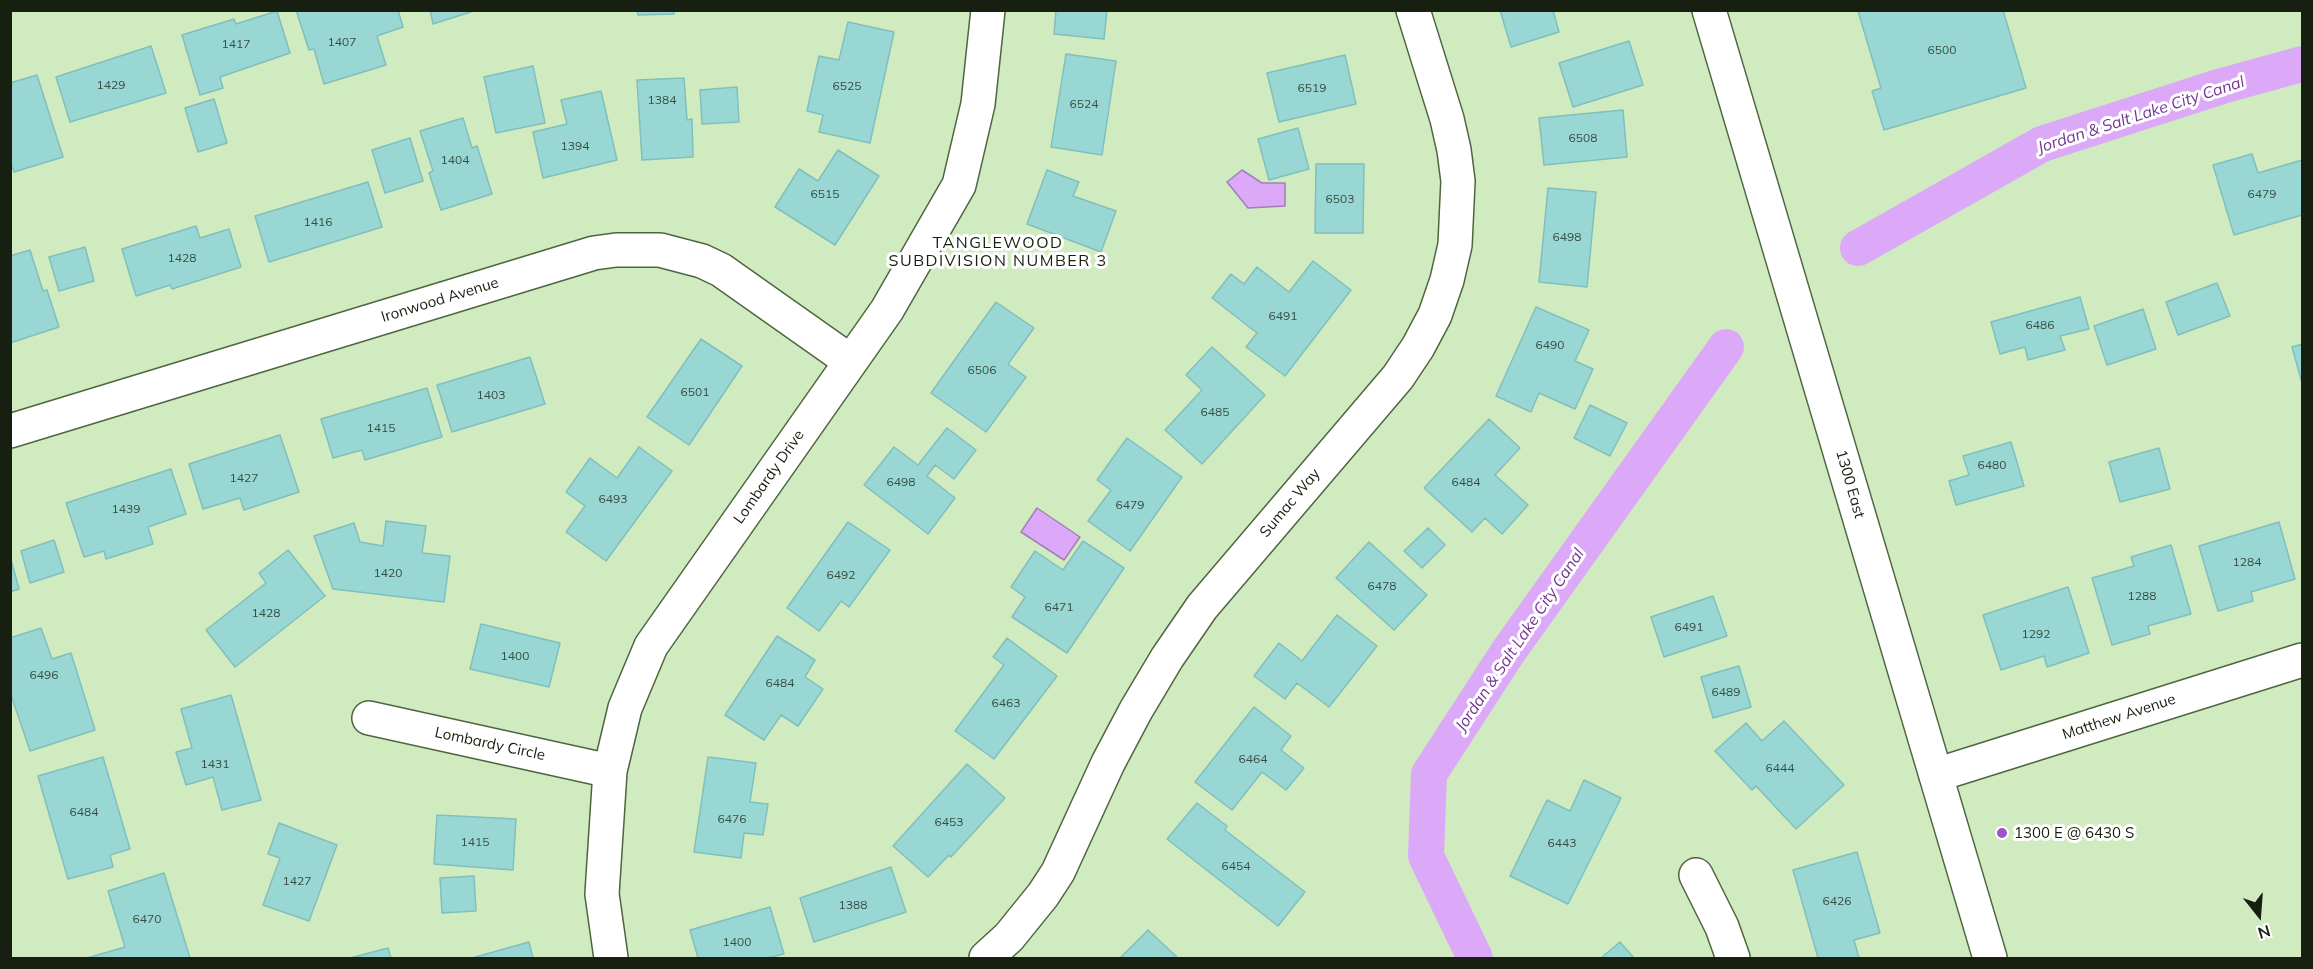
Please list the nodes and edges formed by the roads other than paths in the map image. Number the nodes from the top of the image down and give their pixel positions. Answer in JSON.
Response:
{"nodes":[{"id":1,"x":988,"y":10,"type":"edge"},
{"id":2,"x":1413,"y":10,"type":"edge"},
{"id":3,"x":1709,"y":10,"type":"edge"},
{"id":4,"x":850,"y":361,"type":"junction"},
{"id":5,"x":10,"y":431,"type":"edge"},
{"id":6,"x":2302,"y":660,"type":"edge"},
{"id":7,"x":369,"y":718,"type":"dead end"},
{"id":8,"x":610,"y":771,"type":"junction"},
{"id":9,"x":1936,"y":775,"type":"junction"},
{"id":10,"x":1696,"y":875,"type":"dead end"},
{"id":11,"x":611,"y":958,"type":"edge"},
{"id":12,"x":986,"y":958,"type":"edge"},
{"id":13,"x":1733,"y":958,"type":"edge"},
{"id":14,"x":1990,"y":958,"type":"edge"}],
"edges":[{"from":1,"to":4,"type":"street","name":"Lombardy Drive"},
{"from":2,"to":12,"type":"street","name":"Sumac Way"},
{"from":3,"to":9,"type":"street","name":"1300 East"},
{"from":4,"to":5,"type":"street","name":"Ironwood Avenue"},
{"from":4,"to":8,"type":"street","name":"Lombardy Drive"},
{"from":6,"to":9,"type":"street","name":"Matthew Avenue"},
{"from":7,"to":8,"type":"street","name":"Lombardy Circle"},
{"from":8,"to":11,"type":"street","name":"Lombardy Drive"},
{"from":9,"to":14,"type":"street","name":"1300 East"},
{"from":10,"to":13,"type":"street"}]}
